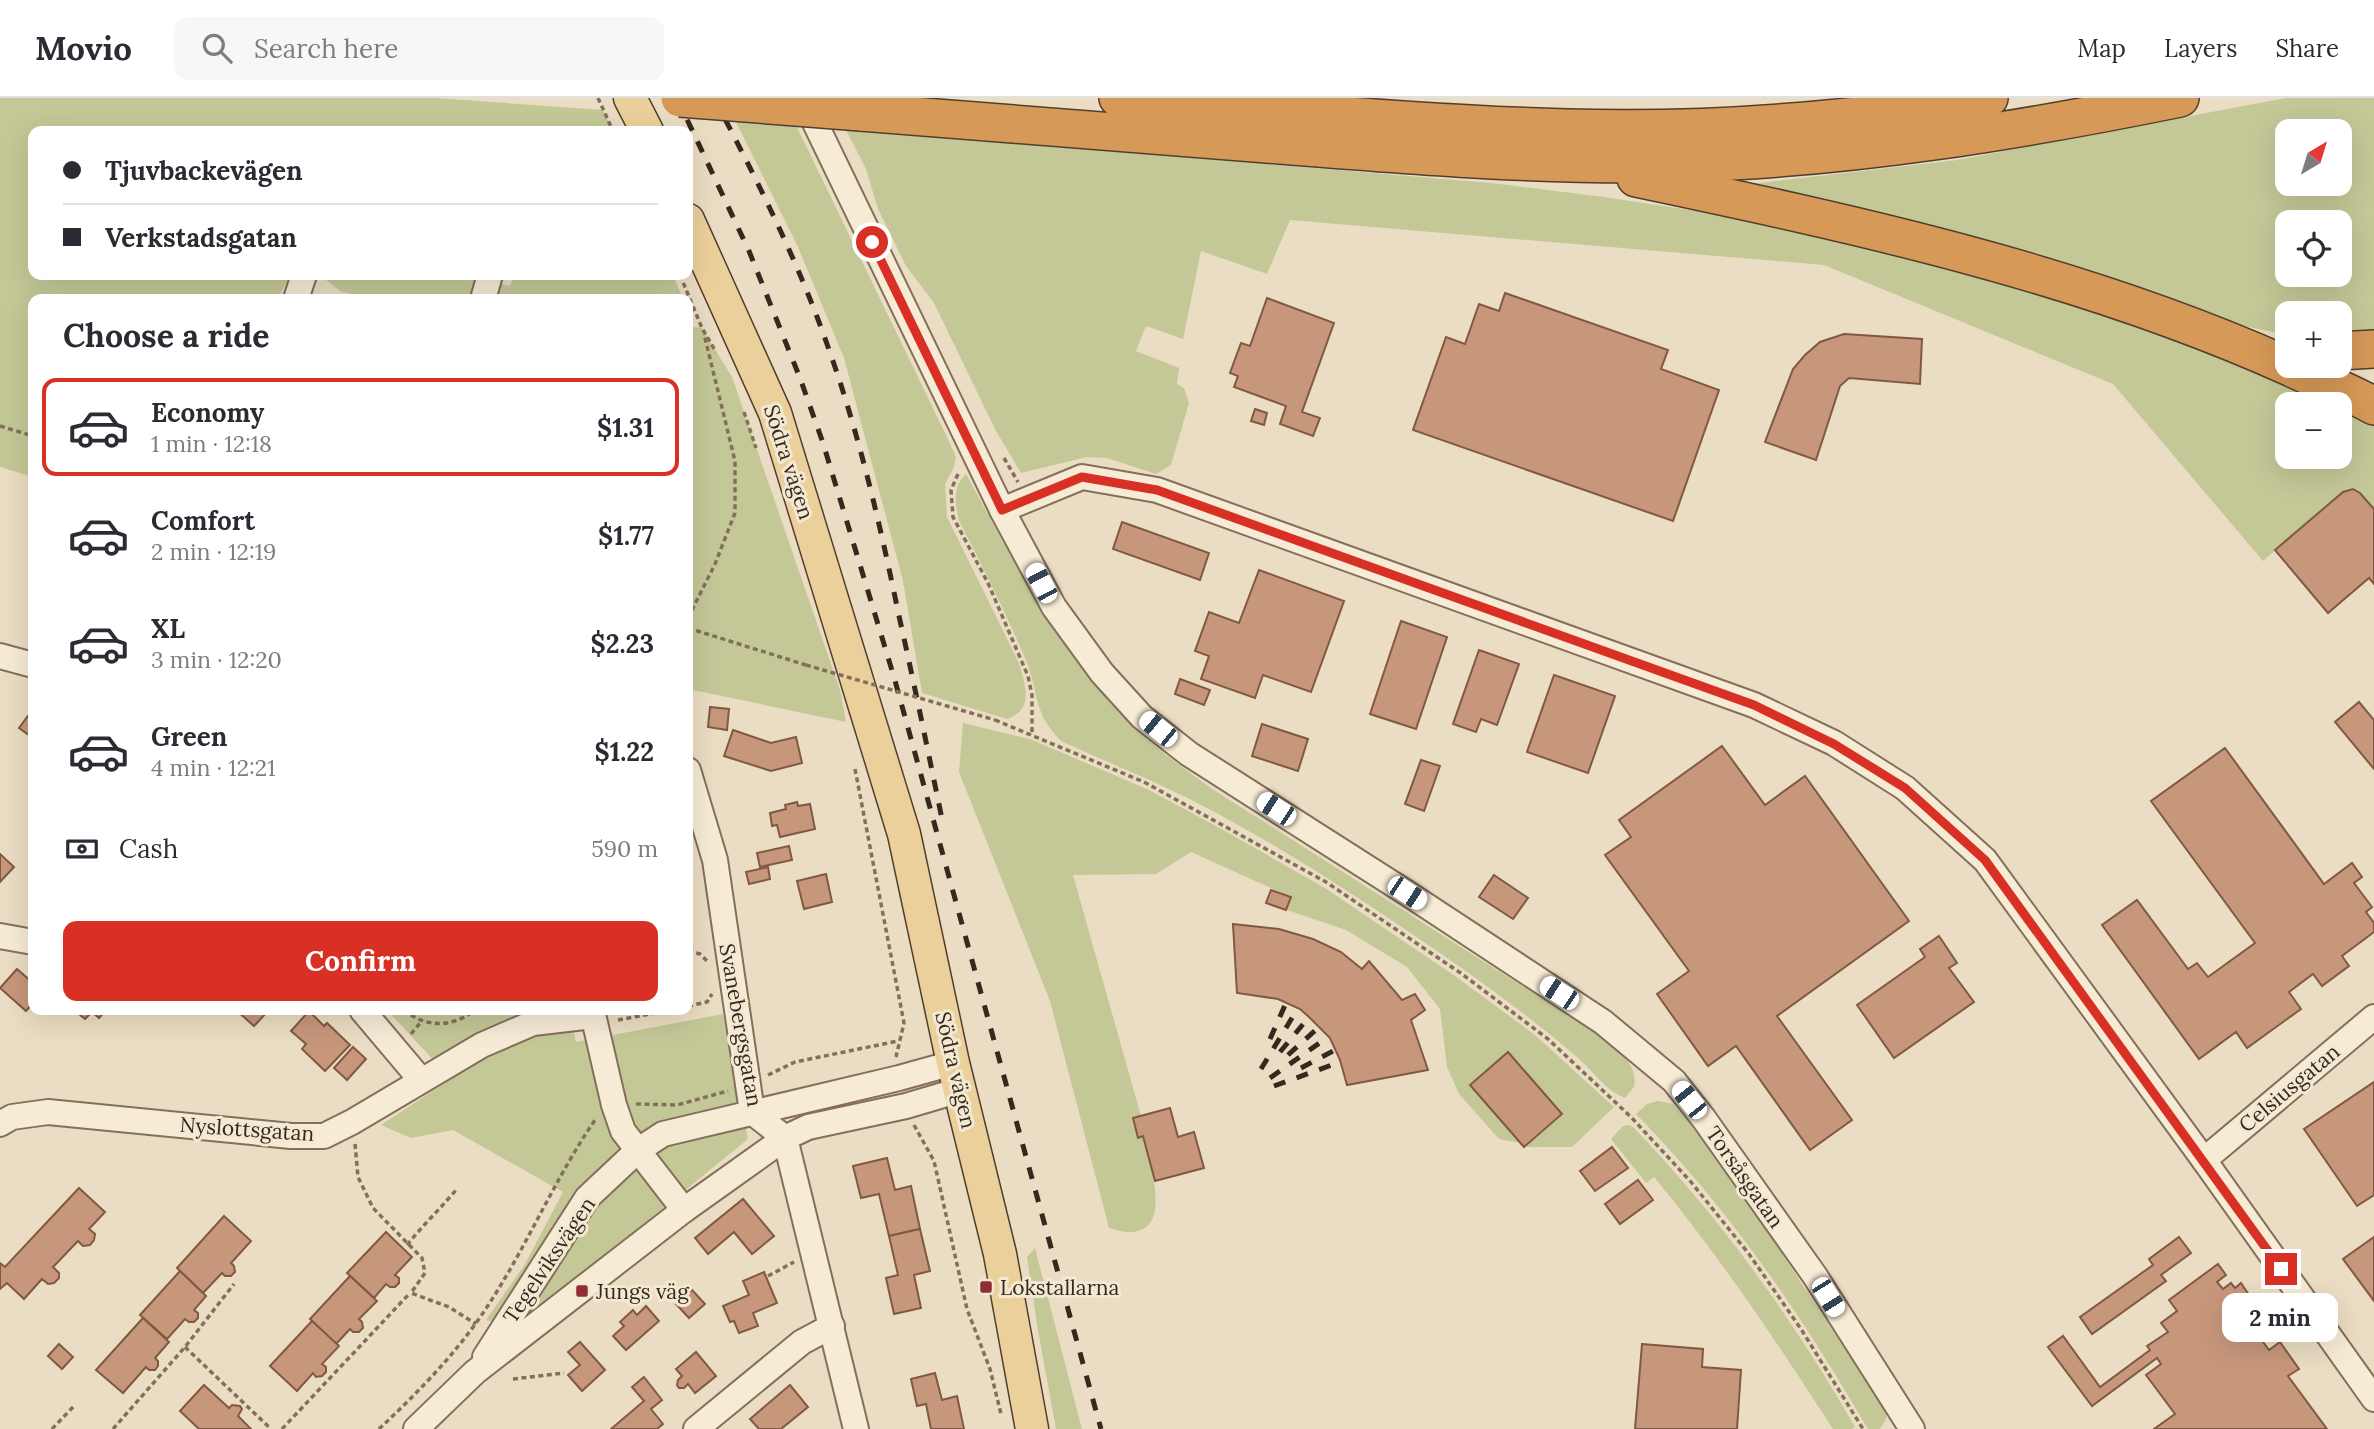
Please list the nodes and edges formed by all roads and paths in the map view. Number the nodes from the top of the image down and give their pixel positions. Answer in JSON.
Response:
{"nodes":[{"id":1,"x":598,"y":98,"type":"edge"},
{"id":2,"x":630,"y":98,"type":"edge"},
{"id":3,"x":680,"y":98,"type":"edge"},
{"id":4,"x":803,"y":98,"type":"edge"},
{"id":5,"x":1118,"y":98,"type":"edge"},
{"id":6,"x":1832,"y":98,"type":"edge"},
{"id":7,"x":1989,"y":98,"type":"edge"},
{"id":8,"x":2180,"y":98,"type":"edge"},
{"id":9,"x":611,"y":126,"type":"edge"},
{"id":10,"x":644,"y":126,"type":"edge"},
{"id":11,"x":1686,"y":128,"type":"junction"},
{"id":12,"x":1563,"y":163,"type":"junction"},
{"id":13,"x":693,"y":241,"type":"edge"},
{"id":14,"x":693,"y":306,"type":"edge"},
{"id":15,"x":702,"y":328,"type":"junction"},
{"id":16,"x":2232,"y":341,"type":"junction"},
{"id":17,"x":2275,"y":346,"type":"edge"},
{"id":18,"x":2374,"y":349,"type":"edge"},
{"id":19,"x":2352,"y":350,"type":"edge"},
{"id":20,"x":720,"y":357,"type":"dead end"},
{"id":21,"x":2374,"y":405,"type":"edge"},
{"id":22,"x":743,"y":411,"type":"dead end"},
{"id":23,"x":0,"y":426,"type":"edge"},
{"id":24,"x":28,"y":434,"type":"edge"},
{"id":25,"x":1003,"y":456,"type":"dead end"},
{"id":26,"x":977,"y":457,"type":"junction"},
{"id":27,"x":760,"y":458,"type":"dead end"},
{"id":28,"x":1026,"y":500,"type":"junction"},
{"id":29,"x":1002,"y":510,"type":"junction"},
{"id":30,"x":693,"y":608,"type":"edge"},
{"id":31,"x":693,"y":630,"type":"edge"},
{"id":32,"x":0,"y":656,"type":"edge"},
{"id":33,"x":28,"y":664,"type":"edge"},
{"id":34,"x":831,"y":664,"type":"dead end"},
{"id":35,"x":836,"y":677,"type":"dead end"},
{"id":36,"x":1032,"y":734,"type":"junction"},
{"id":37,"x":853,"y":759,"type":"dead end"},
{"id":38,"x":693,"y":787,"type":"edge"},
{"id":39,"x":0,"y":936,"type":"edge"},
{"id":40,"x":28,"y":941,"type":"edge"},
{"id":41,"x":693,"y":952,"type":"edge"},
{"id":42,"x":710,"y":963,"type":"dead end"},
{"id":43,"x":719,"y":985,"type":"dead end"},
{"id":44,"x":693,"y":1005,"type":"edge"},
{"id":45,"x":366,"y":1015,"type":"edge"},
{"id":46,"x":411,"y":1015,"type":"edge"},
{"id":47,"x":468,"y":1015,"type":"edge"},
{"id":48,"x":599,"y":1016,"type":"edge"},
{"id":49,"x":2374,"y":1017,"type":"edge"},
{"id":50,"x":899,"y":1041,"type":"junction"},
{"id":51,"x":899,"y":1078,"type":"junction"},
{"id":52,"x":946,"y":1079,"type":"junction"},
{"id":53,"x":421,"y":1080,"type":"junction"},
{"id":54,"x":747,"y":1086,"type":"junction"},
{"id":55,"x":906,"y":1105,"type":"junction"},
{"id":56,"x":752,"y":1112,"type":"junction"},
{"id":57,"x":352,"y":1122,"type":"junction"},
{"id":58,"x":0,"y":1124,"type":"edge"},
{"id":59,"x":785,"y":1138,"type":"junction"},
{"id":60,"x":637,"y":1151,"type":"junction"},
{"id":61,"x":2204,"y":1160,"type":"junction"},
{"id":62,"x":456,"y":1190,"type":"dead end"},
{"id":63,"x":684,"y":1210,"type":"junction"},
{"id":64,"x":407,"y":1245,"type":"junction"},
{"id":65,"x":234,"y":1284,"type":"dead end"},
{"id":66,"x":411,"y":1293,"type":"junction"},
{"id":67,"x":475,"y":1324,"type":"dead end"},
{"id":68,"x":832,"y":1326,"type":"junction"},
{"id":69,"x":185,"y":1348,"type":"junction"},
{"id":70,"x":475,"y":1372,"type":"junction"},
{"id":71,"x":564,"y":1373,"type":"dead end"},
{"id":72,"x":513,"y":1379,"type":"dead end"},
{"id":73,"x":2374,"y":1399,"type":"edge"},
{"id":74,"x":74,"y":1406,"type":"dead end"},
{"id":75,"x":1012,"y":1423,"type":"edge"},
{"id":76,"x":52,"y":1429,"type":"edge"},
{"id":77,"x":113,"y":1429,"type":"edge"},
{"id":78,"x":271,"y":1429,"type":"edge"},
{"id":79,"x":282,"y":1429,"type":"edge"},
{"id":80,"x":416,"y":1429,"type":"edge"},
{"id":81,"x":696,"y":1429,"type":"edge"},
{"id":82,"x":856,"y":1429,"type":"edge"},
{"id":83,"x":1032,"y":1429,"type":"edge"},
{"id":84,"x":1863,"y":1429,"type":"edge"},
{"id":85,"x":1912,"y":1429,"type":"edge"}],
"edges":[{"from":1,"to":9,"type":"path"},
{"from":2,"to":10,"type":"main road"},
{"from":3,"to":12,"type":"highway","bridge":true},
{"from":4,"to":26,"type":"street","name":"Torsåsgatan"},
{"from":5,"to":11,"type":"highway"},
{"from":6,"to":11,"type":"highway"},
{"from":7,"to":11,"type":"highway"},
{"from":8,"to":12,"type":"highway"},
{"from":12,"to":16,"type":"highway"},
{"from":13,"to":52,"type":"main road","name":"Södra vägen"},
{"from":14,"to":15,"type":"path"},
{"from":15,"to":20,"type":"path"},
{"from":15,"to":30,"type":"path"},
{"from":16,"to":17,"type":"highway"},
{"from":16,"to":21,"type":"highway"},
{"from":18,"to":19,"type":"highway"},
{"from":22,"to":27,"type":"path"},
{"from":23,"to":24,"type":"path"},
{"from":25,"to":28,"type":"path"},
{"from":26,"to":29,"type":"street","name":"Torsåsgatan"},
{"from":26,"to":36,"type":"path"},
{"from":28,"to":29,"type":"street"},
{"from":28,"to":61,"type":"street"},
{"from":29,"to":85,"type":"street","name":"Torsåsgatan"},
{"from":31,"to":36,"type":"path","bridge":true},
{"from":32,"to":33,"type":"street"},
{"from":34,"to":35,"type":"path"},
{"from":36,"to":84,"type":"path"},
{"from":37,"to":50,"type":"path"},
{"from":38,"to":54,"type":"street","name":"Svanebergsgatan"},
{"from":39,"to":40,"type":"street"},
{"from":41,"to":42,"type":"path"},
{"from":43,"to":44,"type":"path"},
{"from":45,"to":53,"type":"street"},
{"from":46,"to":47,"type":"path"},
{"from":48,"to":53,"type":"street","name":"Nyslottsgatan"},
{"from":48,"to":60,"type":"street"},
{"from":49,"to":61,"type":"street","name":"Celsiusgatan"},
{"from":50,"to":51,"type":"path"},
{"from":50,"to":54,"type":"path"},
{"from":51,"to":52,"type":"street","name":"Tegelviksvägen"},
{"from":51,"to":56,"type":"street","name":"Tegelviksvägen"},
{"from":52,"to":55,"type":"street","name":"Tegelviksvägen"},
{"from":52,"to":75,"type":"main road","name":"Södra vägen"},
{"from":52,"to":83,"type":"main road","name":"Södra vägen"},
{"from":53,"to":57,"type":"street","name":"Nyslottsgatan"},
{"from":54,"to":56,"type":"street","name":"Svanebergsgatan"},
{"from":55,"to":59,"type":"street","name":"Tegelviksvägen"},
{"from":55,"to":75,"type":"path"},
{"from":56,"to":59,"type":"street","name":"Svanebergsgatan"},
{"from":56,"to":60,"type":"street","name":"Tegelviksvägen"},
{"from":57,"to":58,"type":"street","name":"Nyslottsgatan"},
{"from":57,"to":64,"type":"path"},
{"from":59,"to":63,"type":"street","name":"Tegelviksvägen"},
{"from":59,"to":68,"type":"street"},
{"from":60,"to":63,"type":"street"},
{"from":60,"to":70,"type":"street","name":"Tegelviksvägen"},
{"from":61,"to":73,"type":"street"},
{"from":62,"to":64,"type":"path"},
{"from":63,"to":70,"type":"street","name":"Tegelviksvägen"},
{"from":64,"to":66,"type":"path"},
{"from":65,"to":69,"type":"path"},
{"from":66,"to":67,"type":"path"},
{"from":66,"to":79,"type":"path"},
{"from":68,"to":81,"type":"street"},
{"from":68,"to":82,"type":"street"},
{"from":69,"to":77,"type":"path"},
{"from":69,"to":78,"type":"path"},
{"from":70,"to":80,"type":"street","name":"Tegelviksvägen"},
{"from":71,"to":72,"type":"path"},
{"from":74,"to":76,"type":"path"}]}
